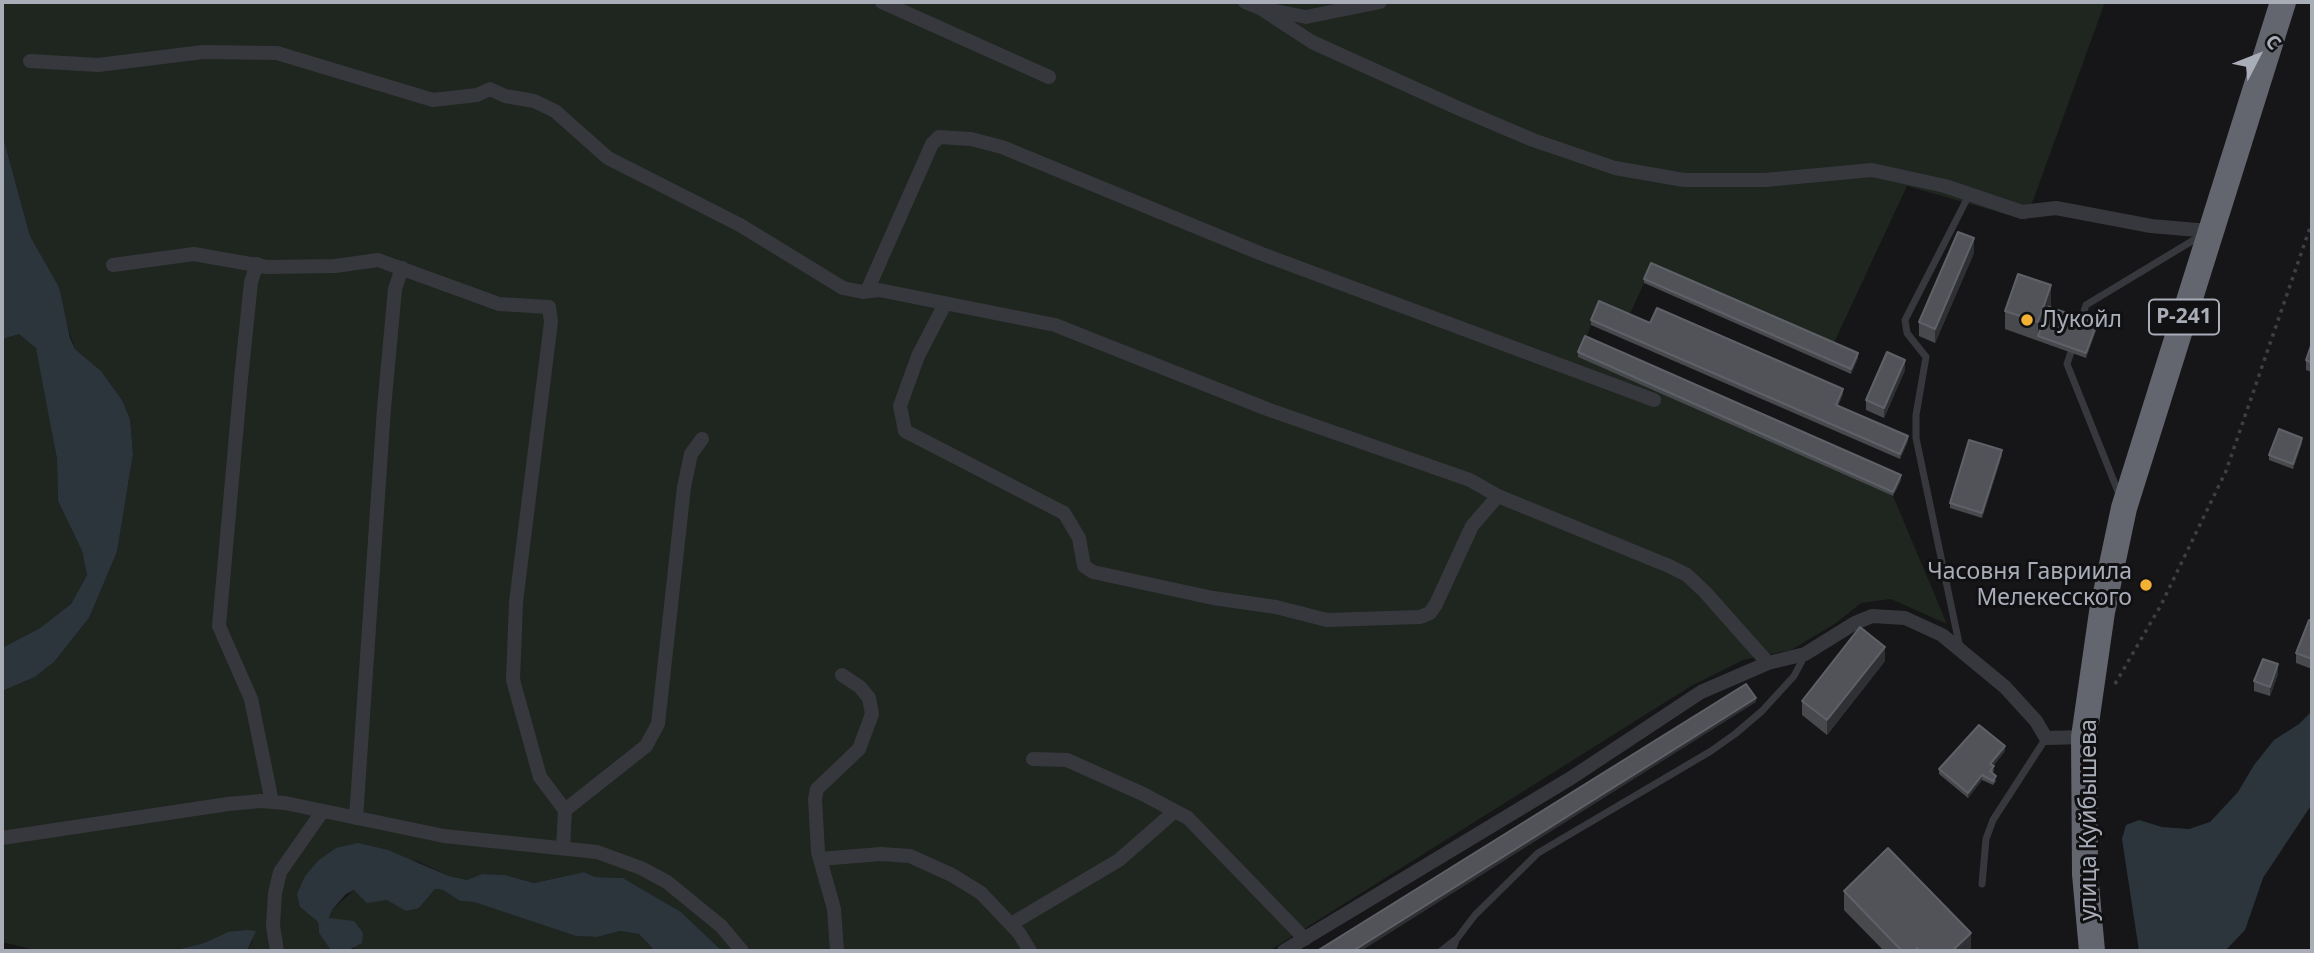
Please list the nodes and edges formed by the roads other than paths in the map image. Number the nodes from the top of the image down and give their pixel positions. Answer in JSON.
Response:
{"nodes":[{"id":1,"x":882,"y":2,"type":"edge"},
{"id":2,"x":1245,"y":2,"type":"edge"},
{"id":3,"x":1380,"y":2,"type":"edge"},
{"id":4,"x":1260,"y":8,"type":"junction"},
{"id":5,"x":2279,"y":13,"type":"edge"},
{"id":6,"x":30,"y":61,"type":"dead end"},
{"id":7,"x":1049,"y":78,"type":"dead end"},
{"id":8,"x":1969,"y":194,"type":"junction"},
{"id":9,"x":2209,"y":231,"type":"junction"},
{"id":10,"x":257,"y":264,"type":"junction"},
{"id":11,"x":113,"y":265,"type":"dead end"},
{"id":12,"x":402,"y":268,"type":"junction"},
{"id":13,"x":867,"y":291,"type":"junction"},
{"id":14,"x":945,"y":303,"type":"junction"},
{"id":15,"x":2078,"y":329,"type":"edge"},
{"id":16,"x":2074,"y":341,"type":"edge"},
{"id":17,"x":1654,"y":400,"type":"dead end"},
{"id":18,"x":702,"y":439,"type":"dead end"},
{"id":19,"x":1498,"y":496,"type":"junction"},
{"id":20,"x":2124,"y":508,"type":"junction"},
{"id":21,"x":1960,"y":648,"type":"junction"},
{"id":22,"x":1805,"y":654,"type":"junction"},
{"id":23,"x":1768,"y":663,"type":"junction"},
{"id":24,"x":842,"y":676,"type":"dead end"},
{"id":25,"x":2084,"y":737,"type":"junction"},
{"id":26,"x":2046,"y":738,"type":"junction"},
{"id":27,"x":1033,"y":759,"type":"dead end"},
{"id":28,"x":272,"y":802,"type":"junction"},
{"id":29,"x":565,"y":810,"type":"junction"},
{"id":30,"x":1175,"y":811,"type":"junction"},
{"id":31,"x":323,"y":812,"type":"junction"},
{"id":32,"x":356,"y":818,"type":"junction"},
{"id":33,"x":2,"y":838,"type":"edge"},
{"id":34,"x":563,"y":848,"type":"junction"},
{"id":35,"x":820,"y":859,"type":"junction"},
{"id":36,"x":1982,"y":884,"type":"dead end"},
{"id":37,"x":1011,"y":923,"type":"junction"},
{"id":38,"x":1305,"y":939,"type":"junction"},
{"id":39,"x":1456,"y":940,"type":"junction"},
{"id":40,"x":277,"y":951,"type":"edge"},
{"id":41,"x":742,"y":951,"type":"edge"},
{"id":42,"x":837,"y":951,"type":"edge"},
{"id":43,"x":1030,"y":951,"type":"edge"},
{"id":44,"x":1284,"y":951,"type":"edge"},
{"id":45,"x":1441,"y":951,"type":"edge"},
{"id":46,"x":1452,"y":951,"type":"edge"},
{"id":47,"x":2092,"y":951,"type":"edge"}],
"edges":[{"from":1,"to":7,"type":"street"},
{"from":2,"to":4,"type":"street"},
{"from":3,"to":4,"type":"street"},
{"from":4,"to":8,"type":"street"},
{"from":5,"to":9,"type":"highway","name":"улица Куйбышева","number":"Р-241"},
{"from":6,"to":13,"type":"street"},
{"from":8,"to":9,"type":"street"},
{"from":8,"to":21,"type":"lane"},
{"from":9,"to":15,"type":"lane"},
{"from":9,"to":20,"type":"highway","name":"улица Куйбышева","number":"Р-241"},
{"from":10,"to":11,"type":"street"},
{"from":10,"to":12,"type":"street"},
{"from":10,"to":28,"type":"street"},
{"from":12,"to":29,"type":"street"},
{"from":12,"to":32,"type":"street"},
{"from":13,"to":14,"type":"street"},
{"from":13,"to":17,"type":"street"},
{"from":14,"to":19,"type":"street"},
{"from":14,"to":19,"type":"street"},
{"from":16,"to":20,"type":"lane"},
{"from":18,"to":29,"type":"street"},
{"from":19,"to":23,"type":"street"},
{"from":20,"to":25,"type":"highway","name":"улица Куйбышева","number":"Р-241"},
{"from":21,"to":22,"type":"street"},
{"from":21,"to":26,"type":"street"},
{"from":22,"to":23,"type":"street"},
{"from":22,"to":39,"type":"lane"},
{"from":23,"to":38,"type":"street"},
{"from":24,"to":35,"type":"street"},
{"from":25,"to":26,"type":"street"},
{"from":25,"to":47,"type":"highway","name":"улица Куйбышева","number":"Р-241"},
{"from":26,"to":36,"type":"lane"},
{"from":27,"to":30,"type":"street"},
{"from":28,"to":31,"type":"street"},
{"from":28,"to":33,"type":"street"},
{"from":29,"to":34,"type":"street"},
{"from":30,"to":37,"type":"street"},
{"from":30,"to":38,"type":"street"},
{"from":31,"to":32,"type":"street"},
{"from":31,"to":40,"type":"street"},
{"from":32,"to":34,"type":"street"},
{"from":34,"to":41,"type":"street"},
{"from":35,"to":37,"type":"street"},
{"from":35,"to":42,"type":"street"},
{"from":37,"to":43,"type":"street"},
{"from":38,"to":44,"type":"street"},
{"from":39,"to":45,"type":"lane"},
{"from":39,"to":46,"type":"lane"}]}
